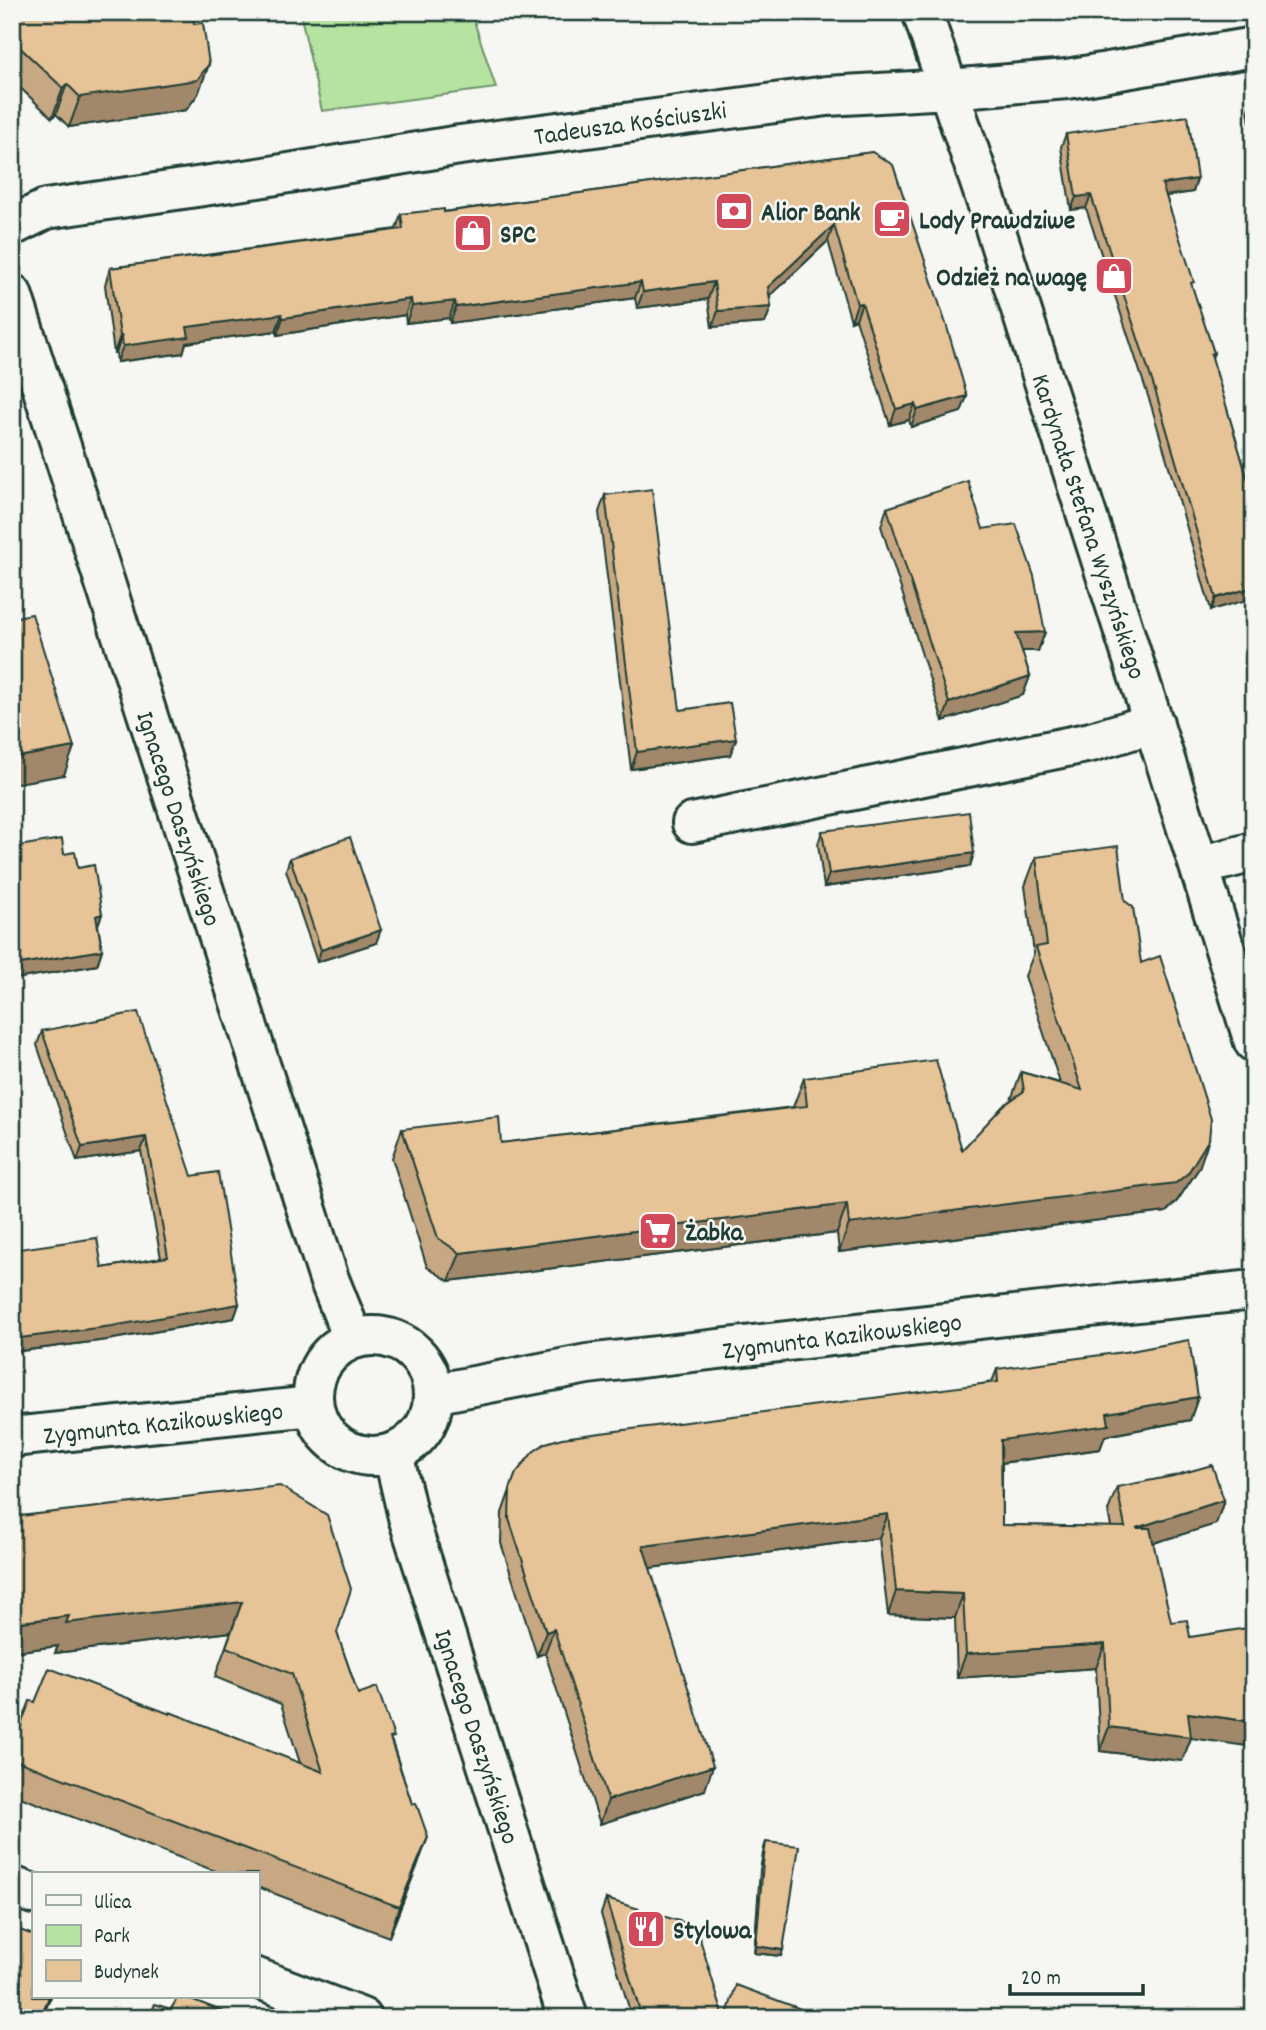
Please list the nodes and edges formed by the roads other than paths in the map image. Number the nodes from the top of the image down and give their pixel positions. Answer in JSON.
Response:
{"nodes":[{"id":1,"x":922,"y":12,"type":"edge"},
{"id":2,"x":1254,"y":47,"type":"edge"},
{"id":3,"x":949,"y":89,"type":"junction"},
{"id":4,"x":12,"y":226,"type":"edge"},
{"id":5,"x":12,"y":294,"type":"edge"},
{"id":6,"x":1154,"y":723,"type":"junction"},
{"id":7,"x":692,"y":823,"type":"dead end"},
{"id":8,"x":1254,"y":852,"type":"edge"},
{"id":9,"x":1199,"y":866,"type":"junction"},
{"id":10,"x":1254,"y":1042,"type":"edge"},
{"id":11,"x":1254,"y":1290,"type":"edge"},
{"id":12,"x":353,"y":1339,"type":"junction"},
{"id":13,"x":433,"y":1394,"type":"junction"},
{"id":14,"x":313,"y":1406,"type":"junction"},
{"id":15,"x":12,"y":1437,"type":"edge"},
{"id":16,"x":393,"y":1453,"type":"junction"},
{"id":17,"x":12,"y":1886,"type":"edge"},
{"id":18,"x":32,"y":1894,"type":"edge"},
{"id":19,"x":259,"y":1979,"type":"edge"},
{"id":20,"x":362,"y":2018,"type":"edge"},
{"id":21,"x":568,"y":2018,"type":"edge"}],
"edges":[{"from":1,"to":3,"type":"street","name":"Kardynała Stefana Wyszyńskiego"},
{"from":2,"to":3,"type":"street","name":"Tadeusza Kościuszki"},
{"from":3,"to":4,"type":"street","name":"Tadeusza Kościuszki"},
{"from":3,"to":6,"type":"street","name":"Kardynała Stefana Wyszyńskiego"},
{"from":5,"to":12,"type":"street","name":"Ignacego Daszyńskiego"},
{"from":6,"to":7,"type":"street"},
{"from":6,"to":9,"type":"street","name":"Kardynała Stefana Wyszyńskiego"},
{"from":8,"to":9,"type":"street"},
{"from":9,"to":10,"type":"street","name":"Kardynała Stefana Wyszyńskiego"},
{"from":11,"to":13,"type":"street","name":"Zygmunta Kazikowskiego"},
{"from":12,"to":13,"type":"street"},
{"from":12,"to":14,"type":"street"},
{"from":13,"to":16,"type":"street"},
{"from":14,"to":15,"type":"street","name":"Zygmunta Kazikowskiego"},
{"from":14,"to":16,"type":"street"},
{"from":16,"to":21,"type":"street","name":"Ignacego Daszyńskiego"},
{"from":17,"to":18,"type":"street"},
{"from":19,"to":20,"type":"street"}]}
